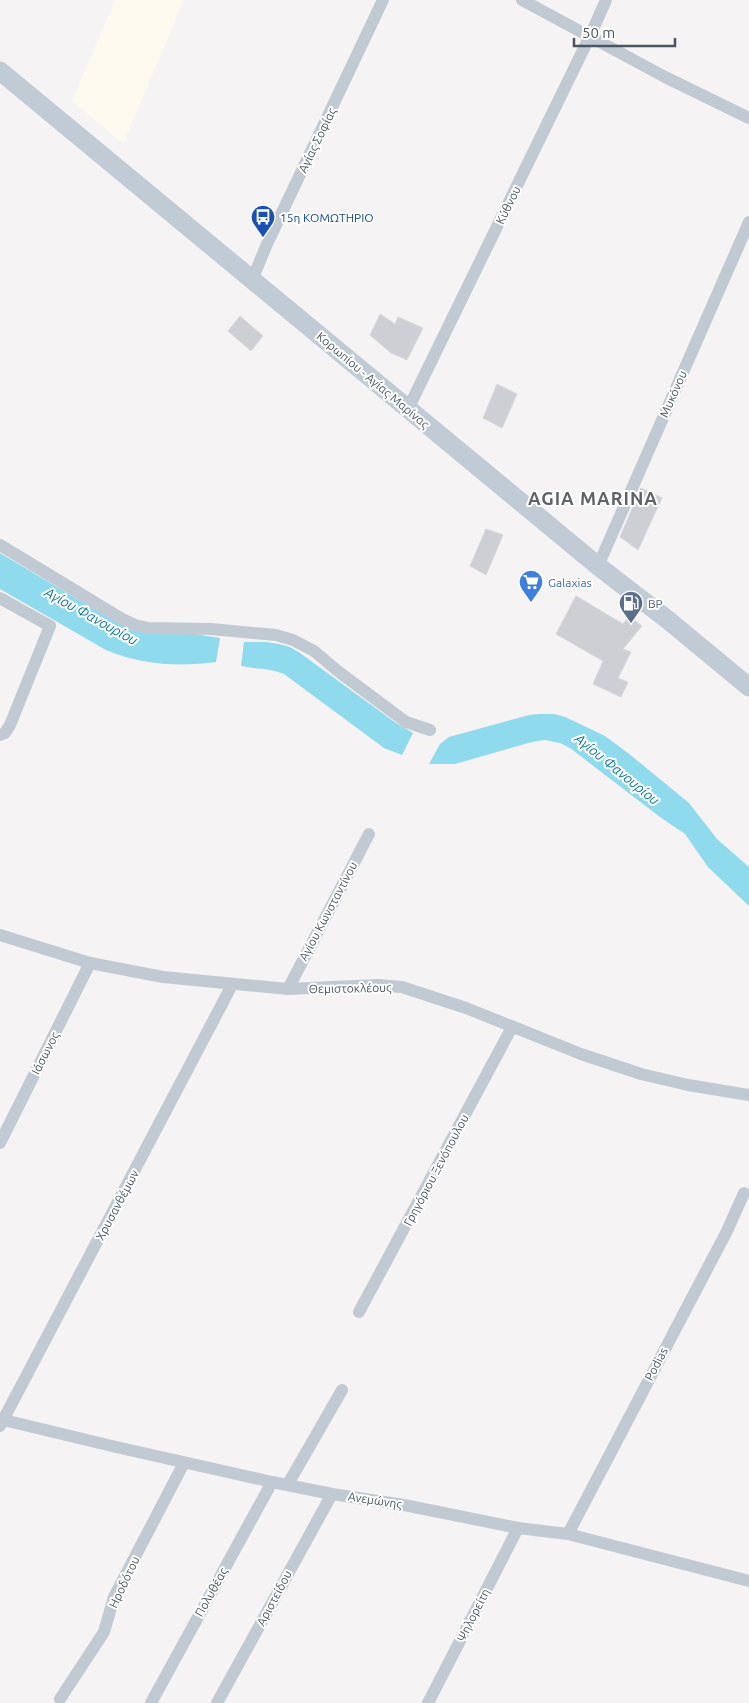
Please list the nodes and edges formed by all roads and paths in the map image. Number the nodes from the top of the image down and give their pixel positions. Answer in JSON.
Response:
{"nodes":[{"id":1,"x":383,"y":0,"type":"edge"},
{"id":2,"x":522,"y":0,"type":"edge"},
{"id":3,"x":606,"y":0,"type":"edge"},
{"id":4,"x":590,"y":36,"type":"junction"},
{"id":5,"x":0,"y":71,"type":"edge"},
{"id":6,"x":749,"y":118,"type":"edge"},
{"id":7,"x":749,"y":222,"type":"edge"},
{"id":8,"x":252,"y":280,"type":"junction"},
{"id":9,"x":408,"y":409,"type":"junction"},
{"id":10,"x":0,"y":545,"type":"edge"},
{"id":11,"x":598,"y":566,"type":"junction"},
{"id":12,"x":0,"y":598,"type":"edge"},
{"id":13,"x":749,"y":686,"type":"edge"},
{"id":14,"x":430,"y":730,"type":"dead end"},
{"id":15,"x":0,"y":735,"type":"edge"},
{"id":16,"x":369,"y":834,"type":"dead end"},
{"id":17,"x":0,"y":935,"type":"edge"},
{"id":18,"x":90,"y":963,"type":"junction"},
{"id":19,"x":232,"y":985,"type":"junction"},
{"id":20,"x":288,"y":989,"type":"junction"},
{"id":21,"x":512,"y":1027,"type":"junction"},
{"id":22,"x":749,"y":1096,"type":"edge"},
{"id":23,"x":0,"y":1143,"type":"edge"},
{"id":24,"x":744,"y":1193,"type":"dead end"},
{"id":25,"x":360,"y":1312,"type":"dead end"},
{"id":26,"x":342,"y":1390,"type":"dead end"},
{"id":27,"x":1,"y":1422,"type":"edge"},
{"id":28,"x":184,"y":1463,"type":"junction"},
{"id":29,"x":272,"y":1482,"type":"junction"},
{"id":30,"x":288,"y":1484,"type":"junction"},
{"id":31,"x":332,"y":1494,"type":"junction"},
{"id":32,"x":518,"y":1528,"type":"junction"},
{"id":33,"x":568,"y":1534,"type":"junction"},
{"id":34,"x":749,"y":1581,"type":"edge"},
{"id":35,"x":60,"y":1700,"type":"dead end"},
{"id":36,"x":151,"y":1703,"type":"edge"},
{"id":37,"x":217,"y":1703,"type":"edge"},
{"id":38,"x":428,"y":1703,"type":"edge"}],
"edges":[{"from":1,"to":8,"type":"street","name":"Αγίας Σοφίας"},
{"from":2,"to":4,"type":"street"},
{"from":3,"to":4,"type":"street","name":"Κύθνου"},
{"from":4,"to":6,"type":"street"},
{"from":4,"to":9,"type":"street","name":"Κύθνου"},
{"from":5,"to":8,"type":"main road","name":"Κορωπίου - Αγίας Μαρίνας"},
{"from":7,"to":11,"type":"street","name":"Μυκόνου"},
{"from":8,"to":9,"type":"main road","name":"Κορωπίου - Αγίας Μαρίνας"},
{"from":9,"to":11,"type":"main road","name":"Κορωπίου - Αγίας Μαρίνας"},
{"from":10,"to":14,"type":"street"},
{"from":11,"to":13,"type":"main road","name":"Κορωπίου - Αγίας Μαρίνας"},
{"from":12,"to":15,"type":"street"},
{"from":16,"to":20,"type":"street","name":"Αγίου Κωνσταντίνου"},
{"from":17,"to":18,"type":"street","name":"Θεμιστοκλέους"},
{"from":18,"to":19,"type":"street","name":"Θεμιστοκλέους"},
{"from":18,"to":23,"type":"street","name":"Ιάσωνος"},
{"from":19,"to":20,"type":"street","name":"Θεμιστοκλέους"},
{"from":19,"to":27,"type":"street","name":"Χρυσανθέμων"},
{"from":20,"to":21,"type":"street","name":"Θεμιστοκλέους"},
{"from":21,"to":22,"type":"street","name":"Θεμιστοκλέους"},
{"from":21,"to":25,"type":"street","name":"Γρηγόριου Ξενόπουλου"},
{"from":24,"to":33,"type":"street","name":"Podias"},
{"from":26,"to":30,"type":"street"},
{"from":27,"to":28,"type":"street","name":"Ανεμώνης"},
{"from":28,"to":29,"type":"street","name":"Ανεμώνης"},
{"from":28,"to":35,"type":"street","name":"Ηροδότου"},
{"from":29,"to":30,"type":"street","name":"Ανεμώνης"},
{"from":29,"to":36,"type":"street","name":"Πολυθέας"},
{"from":30,"to":31,"type":"street","name":"Ανεμώνης"},
{"from":31,"to":32,"type":"street","name":"Ανεμώνης"},
{"from":31,"to":37,"type":"street","name":"Αριστείδου"},
{"from":32,"to":33,"type":"street","name":"Ανεμώνης"},
{"from":32,"to":38,"type":"street","name":"Ψηλορείτη"},
{"from":33,"to":34,"type":"street","name":"Ανεμώνης"}]}
